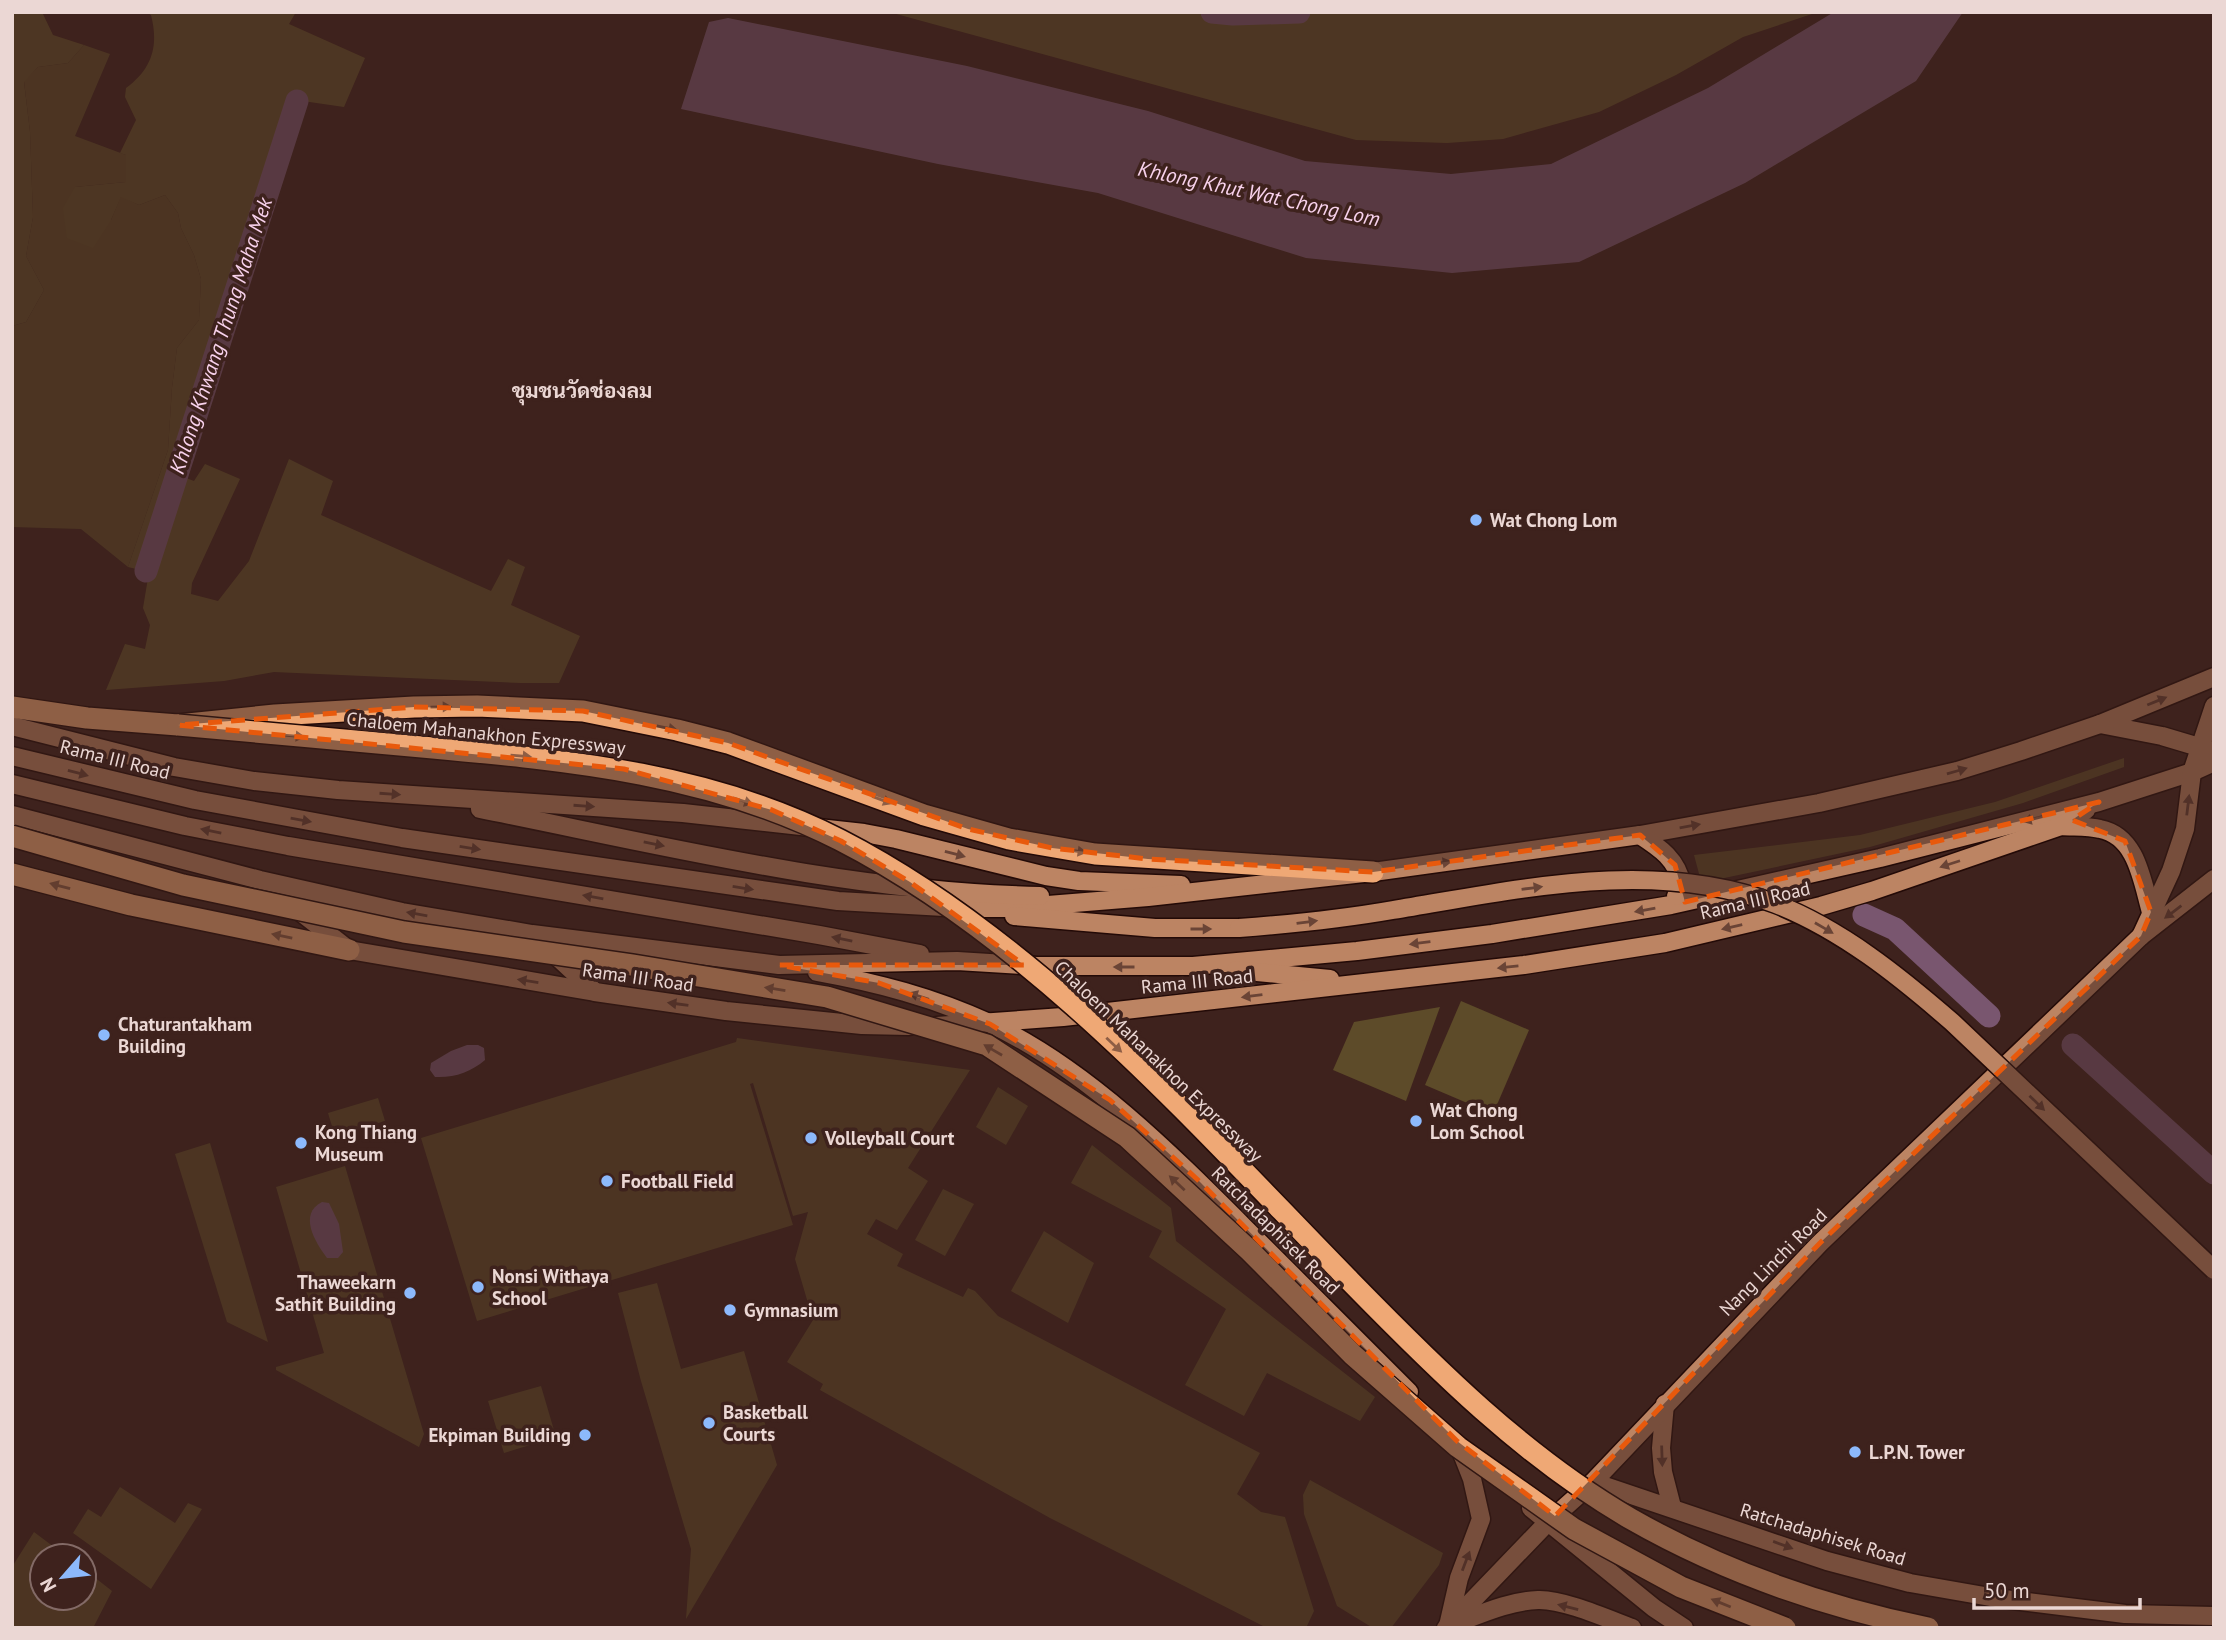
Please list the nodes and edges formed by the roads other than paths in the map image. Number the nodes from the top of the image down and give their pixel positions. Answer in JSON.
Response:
{"nodes":[{"id":1,"x":2214,"y":677,"type":"edge"},
{"id":2,"x":2214,"y":706,"type":"edge"},
{"id":3,"x":12,"y":707,"type":"edge"},
{"id":4,"x":2100,"y":724,"type":"junction"},
{"id":5,"x":177,"y":725,"type":"junction"},
{"id":6,"x":12,"y":726,"type":"edge"},
{"id":7,"x":2207,"y":749,"type":"edge"},
{"id":8,"x":12,"y":756,"type":"edge"},
{"id":9,"x":2214,"y":762,"type":"edge"},
{"id":10,"x":2192,"y":772,"type":"junction"},
{"id":11,"x":12,"y":784,"type":"edge"},
{"id":12,"x":418,"y":797,"type":"junction"},
{"id":13,"x":2099,"y":802,"type":"junction"},
{"id":14,"x":12,"y":814,"type":"edge"},
{"id":15,"x":2061,"y":826,"type":"junction"},
{"id":16,"x":1640,"y":835,"type":"junction"},
{"id":17,"x":12,"y":836,"type":"edge"},
{"id":18,"x":1373,"y":872,"type":"junction"},
{"id":19,"x":12,"y":874,"type":"edge"},
{"id":20,"x":2214,"y":879,"type":"edge"},
{"id":21,"x":260,"y":880,"type":"junction"},
{"id":22,"x":1249,"y":887,"type":"junction"},
{"id":23,"x":1148,"y":897,"type":"junction"},
{"id":24,"x":1671,"y":905,"type":"junction"},
{"id":25,"x":962,"y":908,"type":"junction"},
{"id":26,"x":2151,"y":912,"type":"junction"},
{"id":27,"x":533,"y":934,"type":"junction"},
{"id":28,"x":2141,"y":936,"type":"junction"},
{"id":29,"x":349,"y":950,"type":"junction"},
{"id":30,"x":957,"y":961,"type":"junction"},
{"id":31,"x":779,"y":965,"type":"junction"},
{"id":32,"x":1193,"y":966,"type":"junction"},
{"id":33,"x":1368,"y":982,"type":"junction"},
{"id":34,"x":595,"y":992,"type":"junction"},
{"id":35,"x":990,"y":1024,"type":"junction"},
{"id":36,"x":2214,"y":1270,"type":"edge"},
{"id":37,"x":1665,"y":1404,"type":"junction"},
{"id":38,"x":1457,"y":1441,"type":"junction"},
{"id":39,"x":1593,"y":1482,"type":"junction"},
{"id":40,"x":1672,"y":1507,"type":"junction"},
{"id":41,"x":1548,"y":1523,"type":"junction"},
{"id":42,"x":2214,"y":1616,"type":"edge"},
{"id":43,"x":1447,"y":1627,"type":"edge"},
{"id":44,"x":1632,"y":1628,"type":"edge"},
{"id":45,"x":1684,"y":1628,"type":"edge"},
{"id":46,"x":1785,"y":1628,"type":"edge"},
{"id":47,"x":1928,"y":1628,"type":"edge"}],
"edges":[{"from":4,"to":1,"type":"main road","name":"Rama III Road","one_way":true},
{"from":2,"to":7,"type":"main road","name":"Nang Linchi Road"},
{"from":3,"to":5,"type":"highway","name":"Chaloem Mahanakhon Expressway"},
{"from":4,"to":7,"type":"main road"},
{"from":16,"to":4,"type":"main road","name":"Rama III Road","one_way":true},
{"from":5,"to":18,"type":"highway","one_way":true,"bridge":true},
{"from":5,"to":47,"type":"highway","name":"Chaloem Mahanakhon Expressway","one_way":true,"bridge":true},
{"from":6,"to":12,"type":"main road","name":"Rama III Road","one_way":true},
{"from":7,"to":10,"type":"main road","name":"Nang Linchi Road"},
{"from":8,"to":25,"type":"main road","name":"Rama III Road","one_way":true},
{"from":9,"to":10,"type":"main road","name":"Rama III Road"},
{"from":10,"to":13,"type":"main road","name":"Rama III Road"},
{"from":26,"to":10,"type":"main road","name":"Nang Linchi Road","one_way":true},
{"from":30,"to":11,"type":"main road","name":"Rama III Road","one_way":true},
{"from":12,"to":22,"type":"main road","name":"Rama III Road","one_way":true},
{"from":12,"to":23,"type":"main road","one_way":true},
{"from":13,"to":15,"type":"main road","name":"Rama III Road"},
{"from":13,"to":24,"type":"main road","name":"Rama III Road","one_way":true},
{"from":14,"to":21,"type":"main road","name":"Rama III Road"},
{"from":15,"to":26,"type":"main road"},
{"from":15,"to":33,"type":"main road","name":"Rama III Road","one_way":true},
{"from":18,"to":16,"type":"main road","name":"Rama III Road","one_way":true},
{"from":16,"to":24,"type":"main road"},
{"from":46,"to":17,"type":"highway","one_way":true,"bridge":true},
{"from":18,"to":22,"type":"main road","name":"Rama III Road"},
{"from":29,"to":19,"type":"highway","one_way":true},
{"from":20,"to":28,"type":"main road","name":"Nang Linchi Road","one_way":true},
{"from":27,"to":21,"type":"main road","name":"Rama III Road","one_way":true},
{"from":21,"to":29,"type":"main road","name":"Rama III Road"},
{"from":22,"to":23,"type":"main road","name":"Rama III Road"},
{"from":23,"to":25,"type":"main road","name":"Rama III Road"},
{"from":24,"to":32,"type":"main road","name":"Rama III Road","one_way":true},
{"from":25,"to":36,"type":"main road","one_way":true,"bridge":true},
{"from":26,"to":28,"type":"main road","name":"Nang Linchi Road"},
{"from":27,"to":31,"type":"main road","name":"Rama III Road"},
{"from":27,"to":34,"type":"main road"},
{"from":28,"to":37,"type":"main road","name":"Nang Linchi Road"},
{"from":34,"to":29,"type":"main road","name":"Rama III Road","one_way":true},
{"from":30,"to":31,"type":"main road","name":"Rama III Road"},
{"from":32,"to":30,"type":"main road","name":"Rama III Road","one_way":true},
{"from":35,"to":31,"type":"main road","name":"Ratchadaphisek Road","one_way":true},
{"from":32,"to":33,"type":"main road"},
{"from":33,"to":35,"type":"main road","name":"Rama III Road","one_way":true},
{"from":35,"to":34,"type":"main road","name":"Rama III Road","one_way":true},
{"from":35,"to":38,"type":"main road","name":"Ratchadaphisek Road"},
{"from":37,"to":39,"type":"main road","name":"Nang Linchi Road"},
{"from":37,"to":40,"type":"main road","one_way":true},
{"from":38,"to":41,"type":"main road","name":"Ratchadaphisek Road"},
{"from":43,"to":38,"type":"main road","one_way":true},
{"from":39,"to":40,"type":"main road","name":"Ratchadaphisek Road"},
{"from":39,"to":41,"type":"main road","name":"Nang Linchi Road"},
{"from":40,"to":42,"type":"main road","name":"Ratchadaphisek Road","one_way":true},
{"from":41,"to":43,"type":"main road","name":"Nang Linchi Road"},
{"from":41,"to":45,"type":"main road","name":"Ratchadaphisek Road"},
{"from":44,"to":43,"type":"main road","one_way":true}]}
